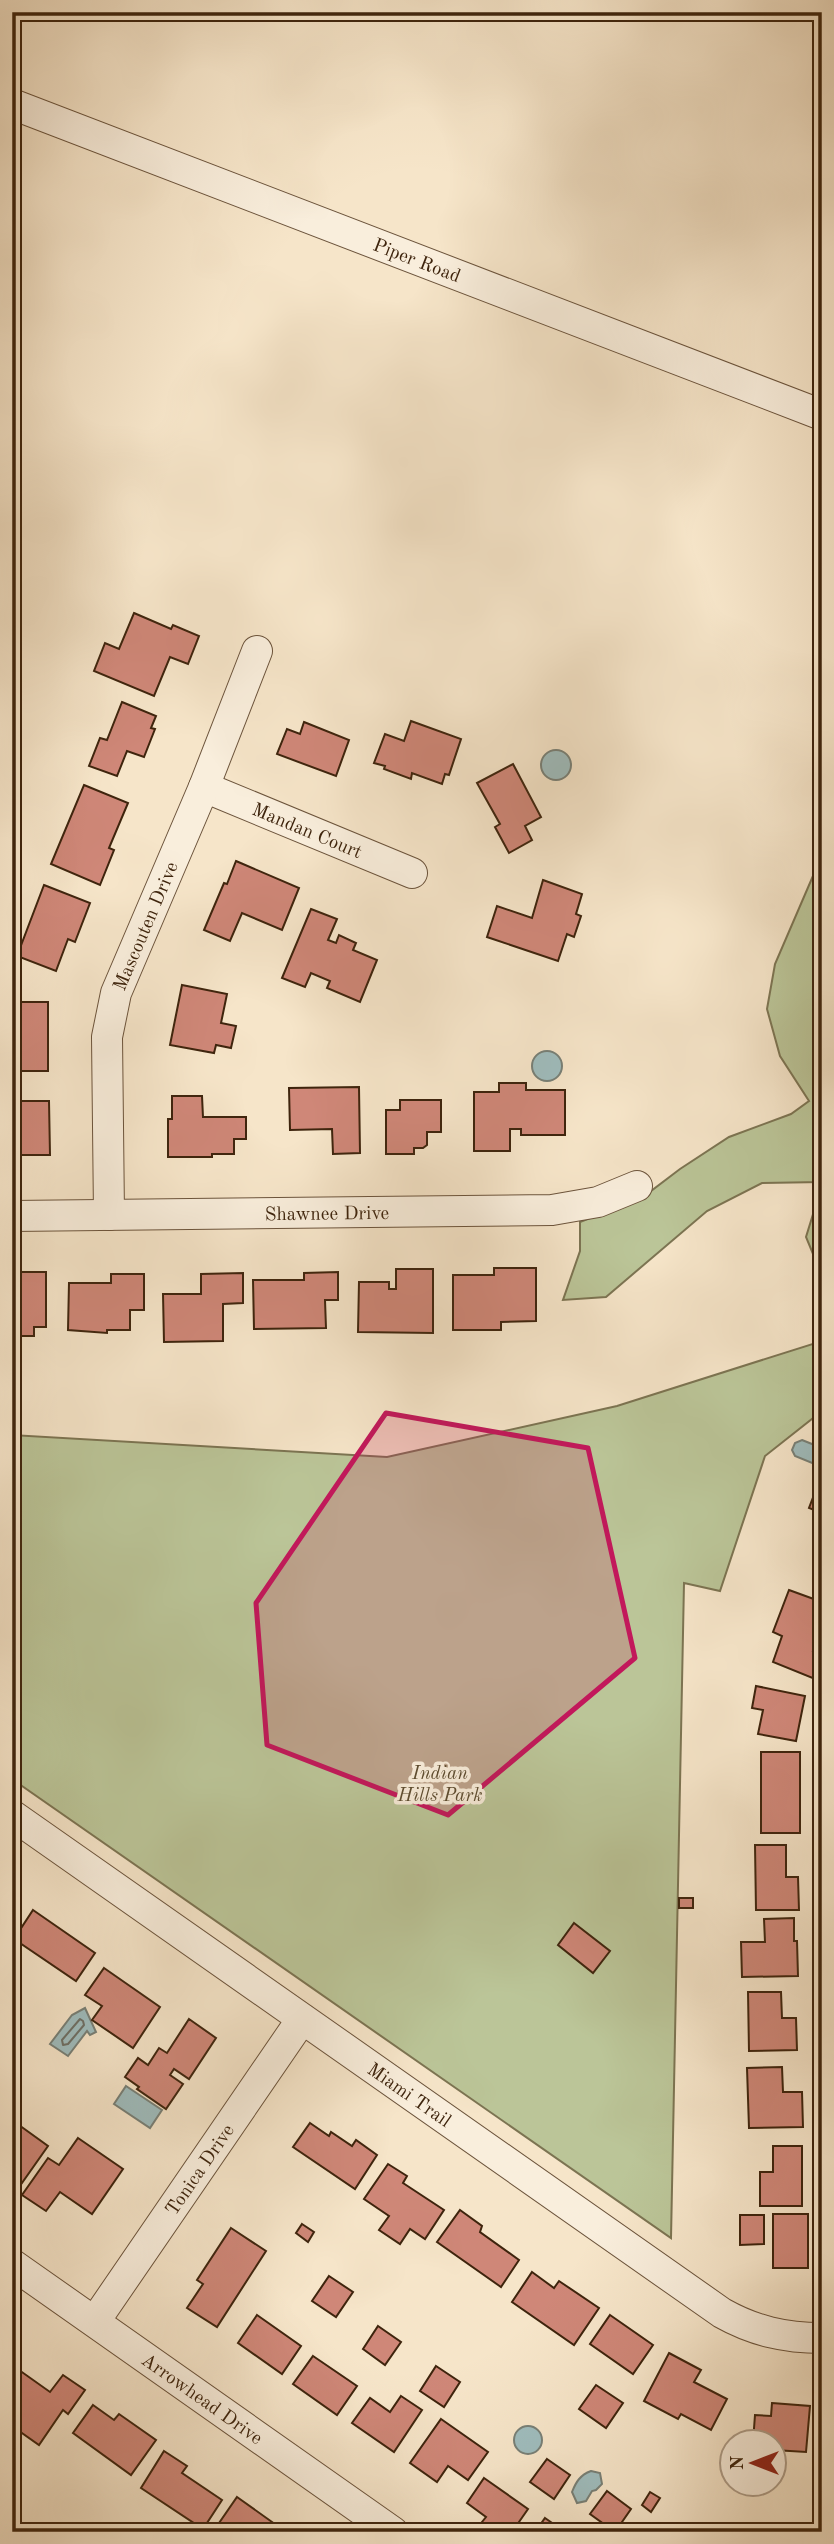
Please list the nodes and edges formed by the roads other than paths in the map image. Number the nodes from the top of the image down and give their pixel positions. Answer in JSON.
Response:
{"nodes":[{"id":1,"x":12,"y":104,"type":"edge"},
{"id":2,"x":822,"y":415,"type":"edge"},
{"id":3,"x":257,"y":651,"type":"dead end"},
{"id":4,"x":204,"y":787,"type":"junction"},
{"id":5,"x":412,"y":873,"type":"dead end"},
{"id":6,"x":637,"y":1186,"type":"dead end"},
{"id":7,"x":109,"y":1215,"type":"junction"},
{"id":8,"x":12,"y":1216,"type":"edge"},
{"id":9,"x":12,"y":1815,"type":"edge"},
{"id":10,"x":302,"y":2019,"type":"junction"},
{"id":11,"x":12,"y":2264,"type":"edge"},
{"id":12,"x":95,"y":2321,"type":"junction"},
{"id":13,"x":822,"y":2338,"type":"edge"},
{"id":14,"x":393,"y":2532,"type":"edge"}],
"edges":[{"from":1,"to":2,"type":"street","name":"Piper Road"},
{"from":3,"to":4,"type":"street","name":"Mascouten Drive"},
{"from":4,"to":5,"type":"street","name":"Mandan Court"},
{"from":4,"to":7,"type":"street","name":"Mascouten Drive"},
{"from":6,"to":7,"type":"street","name":"Shawnee Drive"},
{"from":7,"to":8,"type":"street","name":"Shawnee Drive"},
{"from":9,"to":10,"type":"street","name":"Miami Trail"},
{"from":10,"to":12,"type":"street","name":"Tonica Drive"},
{"from":10,"to":13,"type":"street","name":"Miami Trail"},
{"from":11,"to":12,"type":"street","name":"Arrowhead Drive"},
{"from":12,"to":14,"type":"street","name":"Arrowhead Drive"}]}
